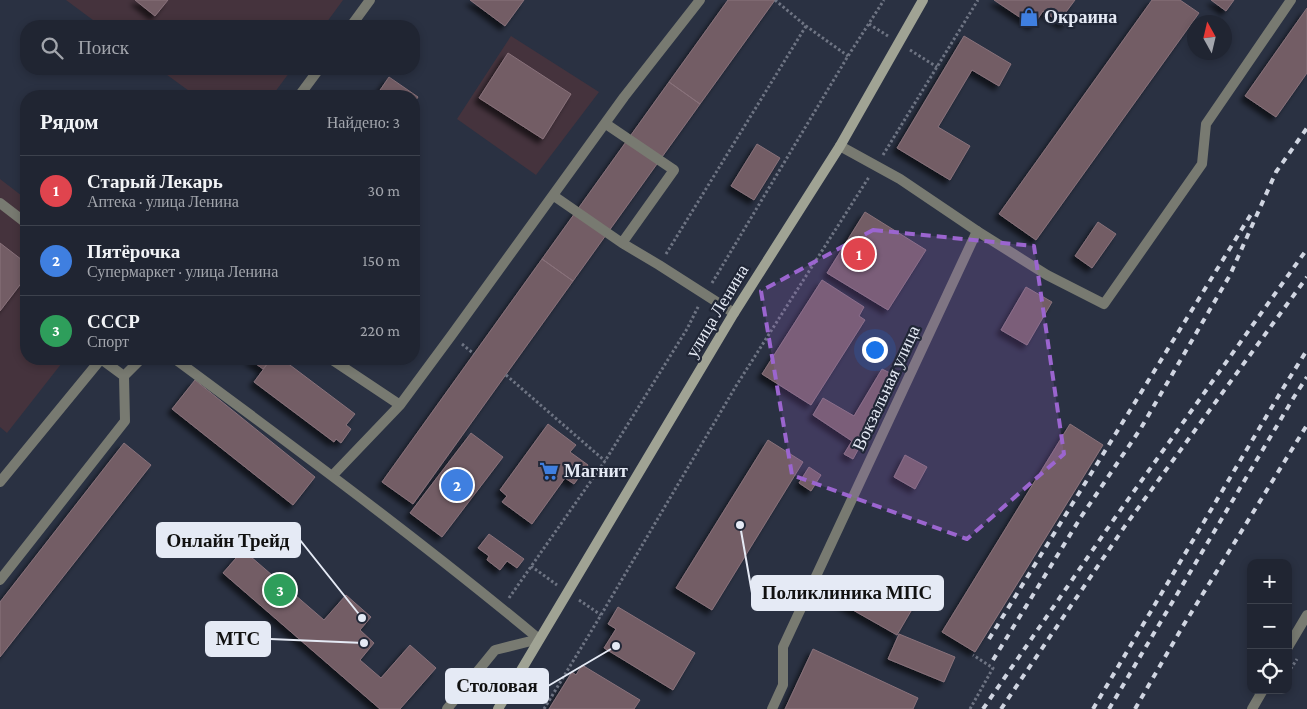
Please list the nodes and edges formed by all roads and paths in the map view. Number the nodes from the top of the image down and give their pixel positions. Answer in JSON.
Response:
{"nodes":[{"id":1,"x":370,"y":0,"type":"edge"},
{"id":2,"x":700,"y":0,"type":"edge"},
{"id":3,"x":775,"y":0,"type":"edge"},
{"id":4,"x":923,"y":0,"type":"edge"},
{"id":5,"x":978,"y":0,"type":"edge"},
{"id":6,"x":1291,"y":0,"type":"edge"},
{"id":7,"x":355,"y":20,"type":"edge"},
{"id":8,"x":806,"y":26,"type":"junction"},
{"id":9,"x":848,"y":56,"type":"dead end"},
{"id":10,"x":314,"y":75,"type":"edge"},
{"id":11,"x":303,"y":90,"type":"edge"},
{"id":12,"x":606,"y":124,"type":"junction"},
{"id":13,"x":840,"y":146,"type":"junction"},
{"id":14,"x":876,"y":166,"type":"junction"},
{"id":15,"x":554,"y":196,"type":"junction"},
{"id":16,"x":0,"y":203,"type":"edge"},
{"id":17,"x":20,"y":218,"type":"edge"},
{"id":18,"x":977,"y":231,"type":"junction"},
{"id":19,"x":622,"y":243,"type":"junction"},
{"id":20,"x":659,"y":264,"type":"junction"},
{"id":21,"x":734,"y":313,"type":"junction"},
{"id":22,"x":96,"y":365,"type":"edge"},
{"id":23,"x":109,"y":365,"type":"edge"},
{"id":24,"x":135,"y":365,"type":"edge"},
{"id":25,"x":183,"y":365,"type":"edge"},
{"id":26,"x":341,"y":365,"type":"edge"},
{"id":27,"x":506,"y":375,"type":"dead end"},
{"id":28,"x":124,"y":376,"type":"junction"},
{"id":29,"x":400,"y":405,"type":"junction"},
{"id":30,"x":605,"y":461,"type":"dead end"},
{"id":31,"x":333,"y":475,"type":"junction"},
{"id":32,"x":0,"y":482,"type":"edge"},
{"id":33,"x":0,"y":580,"type":"edge"},
{"id":34,"x":1307,"y":614,"type":"edge"},
{"id":35,"x":538,"y":640,"type":"junction"},
{"id":36,"x":1292,"y":640,"type":"edge"},
{"id":37,"x":973,"y":655,"type":"dead end"},
{"id":38,"x":1261,"y":694,"type":"edge"},
{"id":39,"x":447,"y":709,"type":"edge"},
{"id":40,"x":498,"y":709,"type":"edge"},
{"id":41,"x":544,"y":709,"type":"edge"},
{"id":42,"x":772,"y":709,"type":"edge"},
{"id":43,"x":970,"y":709,"type":"edge"},
{"id":44,"x":1252,"y":709,"type":"edge"}],
"edges":[{"from":1,"to":7,"type":"street"},
{"from":2,"to":12,"type":"street"},
{"from":3,"to":8,"type":"path"},
{"from":4,"to":13,"type":"main road","name":"улица Ленина"},
{"from":5,"to":14,"type":"path"},
{"from":6,"to":18,"type":"street"},
{"from":8,"to":9,"type":"path"},
{"from":8,"to":20,"type":"path"},
{"from":10,"to":11,"type":"street"},
{"from":12,"to":15,"type":"street"},
{"from":12,"to":19,"type":"street"},
{"from":13,"to":14,"type":"street"},
{"from":13,"to":21,"type":"main road","name":"улица Ленина"},
{"from":14,"to":18,"type":"street"},
{"from":14,"to":41,"type":"path"},
{"from":15,"to":19,"type":"street"},
{"from":15,"to":29,"type":"street"},
{"from":16,"to":17,"type":"street"},
{"from":18,"to":42,"type":"street","name":"Вокзальная улица"},
{"from":19,"to":20,"type":"street"},
{"from":20,"to":21,"type":"street"},
{"from":21,"to":35,"type":"main road","name":"улица Ленина"},
{"from":22,"to":32,"type":"street"},
{"from":23,"to":28,"type":"street"},
{"from":24,"to":28,"type":"street"},
{"from":25,"to":31,"type":"street"},
{"from":26,"to":29,"type":"street"},
{"from":27,"to":30,"type":"path"},
{"from":28,"to":33,"type":"street"},
{"from":29,"to":31,"type":"street"},
{"from":31,"to":35,"type":"street"},
{"from":34,"to":36,"type":"street"},
{"from":35,"to":39,"type":"street"},
{"from":35,"to":40,"type":"main road","name":"улица Ленина"},
{"from":37,"to":43,"type":"path"},
{"from":38,"to":44,"type":"street"}]}
